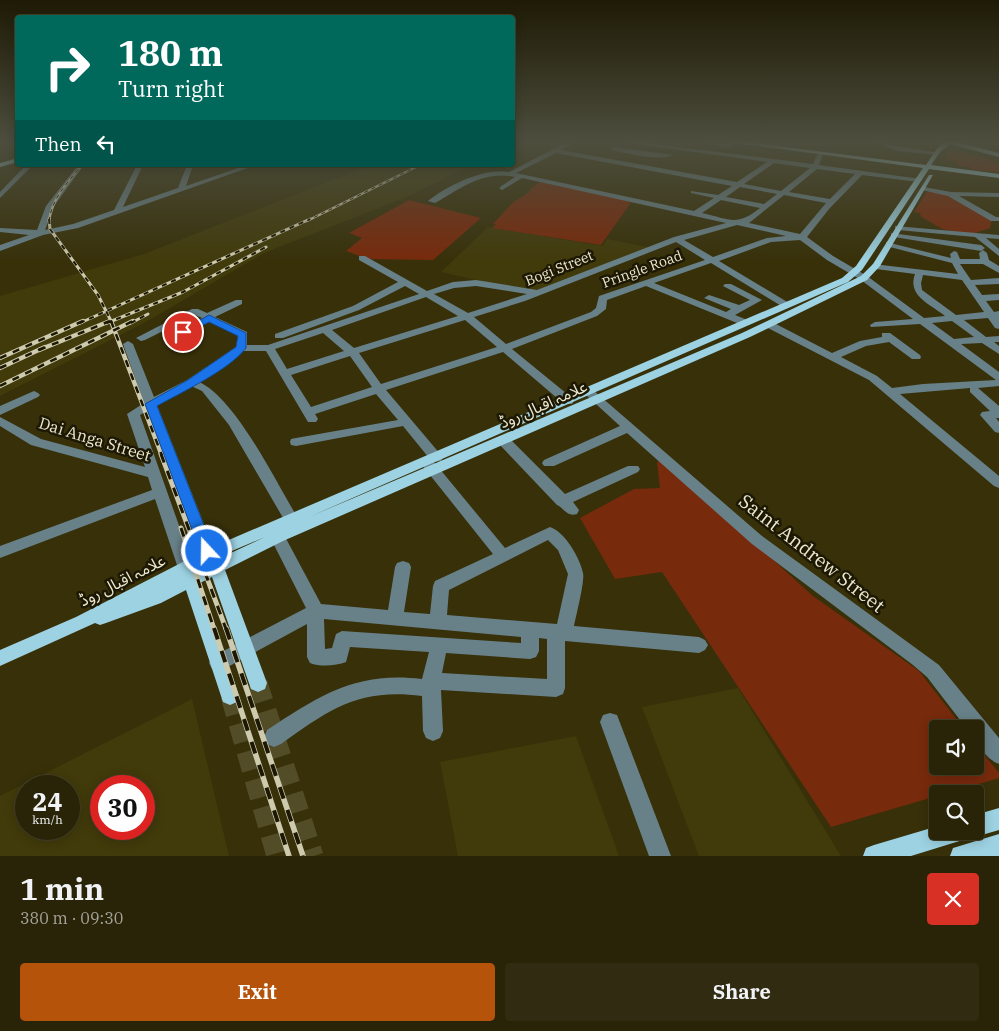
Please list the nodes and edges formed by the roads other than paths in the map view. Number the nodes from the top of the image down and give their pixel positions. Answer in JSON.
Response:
{"nodes":[{"id":1,"x":14,"y":182,"type":"edge"},
{"id":2,"x":68,"y":182,"type":"edge"},
{"id":3,"x":132,"y":182,"type":"edge"},
{"id":4,"x":184,"y":182,"type":"edge"},
{"id":5,"x":203,"y":182,"type":"edge"},
{"id":6,"x":468,"y":182,"type":"edge"},
{"id":7,"x":512,"y":182,"type":"edge"},
{"id":8,"x":549,"y":182,"type":"edge"},
{"id":9,"x":723,"y":182,"type":"edge"},
{"id":10,"x":743,"y":182,"type":"edge"},
{"id":11,"x":797,"y":182,"type":"edge"},
{"id":12,"x":851,"y":182,"type":"edge"},
{"id":13,"x":922,"y":182,"type":"edge"},
{"id":14,"x":923,"y":182,"type":"edge"},
{"id":15,"x":934,"y":182,"type":"edge"},
{"id":16,"x":739,"y":185,"type":"junction"},
{"id":17,"x":502,"y":188,"type":"dead end"},
{"id":18,"x":182,"y":189,"type":"junction"},
{"id":19,"x":693,"y":192,"type":"dead end"},
{"id":20,"x":784,"y":193,"type":"junction"},
{"id":21,"x":950,"y":194,"type":"junction"},
{"id":22,"x":999,"y":195,"type":"edge"},
{"id":23,"x":0,"y":196,"type":"edge"},
{"id":24,"x":720,"y":197,"type":"junction"},
{"id":25,"x":432,"y":201,"type":"dead end"},
{"id":26,"x":832,"y":202,"type":"junction"},
{"id":27,"x":766,"y":207,"type":"junction"},
{"id":28,"x":117,"y":211,"type":"junction"},
{"id":29,"x":697,"y":213,"type":"junction"},
{"id":30,"x":993,"y":215,"type":"edge"},
{"id":31,"x":739,"y":223,"type":"junction"},
{"id":32,"x":0,"y":230,"type":"edge"},
{"id":33,"x":41,"y":233,"type":"junction"},
{"id":34,"x":976,"y":235,"type":"junction"},
{"id":35,"x":893,"y":236,"type":"junction"},
{"id":36,"x":802,"y":237,"type":"junction"},
{"id":37,"x":999,"y":237,"type":"edge"},
{"id":38,"x":677,"y":239,"type":"junction"},
{"id":39,"x":952,"y":245,"type":"junction"},
{"id":40,"x":0,"y":248,"type":"edge"},
{"id":41,"x":981,"y":248,"type":"junction"},
{"id":42,"x":999,"y":252,"type":"edge"},
{"id":43,"x":362,"y":258,"type":"dead end"},
{"id":44,"x":713,"y":260,"type":"junction"},
{"id":45,"x":986,"y":261,"type":"junction"},
{"id":46,"x":956,"y":262,"type":"junction"},
{"id":47,"x":876,"y":266,"type":"junction"},
{"id":48,"x":999,"y":270,"type":"edge"},
{"id":49,"x":920,"y":272,"type":"junction"},
{"id":50,"x":860,"y":276,"type":"junction"},
{"id":51,"x":966,"y":280,"type":"junction"},
{"id":52,"x":999,"y":281,"type":"edge"},
{"id":53,"x":405,"y":282,"type":"junction"},
{"id":54,"x":646,"y":283,"type":"junction"},
{"id":55,"x":728,"y":286,"type":"dead end"},
{"id":56,"x":537,"y":292,"type":"junction"},
{"id":57,"x":428,"y":293,"type":"junction"},
{"id":58,"x":999,"y":297,"type":"edge"},
{"id":59,"x":225,"y":298,"type":"dead end"},
{"id":60,"x":709,"y":298,"type":"dead end"},
{"id":61,"x":980,"y":298,"type":"junction"},
{"id":62,"x":239,"y":302,"type":"dead end"},
{"id":63,"x":786,"y":305,"type":"junction"},
{"id":64,"x":224,"y":309,"type":"junction"},
{"id":65,"x":740,"y":309,"type":"junction"},
{"id":66,"x":995,"y":314,"type":"edge"},
{"id":67,"x":727,"y":315,"type":"junction"},
{"id":68,"x":468,"y":317,"type":"junction"},
{"id":69,"x":952,"y":317,"type":"junction"},
{"id":70,"x":208,"y":318,"type":"junction"},
{"id":71,"x":920,"y":320,"type":"junction"},
{"id":72,"x":746,"y":323,"type":"junction"},
{"id":73,"x":770,"y":325,"type":"junction"},
{"id":74,"x":999,"y":326,"type":"edge"},
{"id":75,"x":325,"y":329,"type":"junction"},
{"id":76,"x":183,"y":332,"type":"dead end"},
{"id":77,"x":141,"y":338,"type":"dead end"},
{"id":78,"x":891,"y":339,"type":"junction"},
{"id":79,"x":999,"y":339,"type":"edge"},
{"id":80,"x":984,"y":340,"type":"junction"},
{"id":81,"x":951,"y":342,"type":"junction"},
{"id":82,"x":128,"y":344,"type":"dead end"},
{"id":83,"x":241,"y":348,"type":"junction"},
{"id":84,"x":263,"y":348,"type":"junction"},
{"id":85,"x":505,"y":348,"type":"junction"},
{"id":86,"x":999,"y":351,"type":"edge"},
{"id":87,"x":354,"y":354,"type":"junction"},
{"id":88,"x":834,"y":356,"type":"junction"},
{"id":89,"x":916,"y":357,"type":"dead end"},
{"id":90,"x":285,"y":374,"type":"junction"},
{"id":91,"x":999,"y":377,"type":"edge"},
{"id":92,"x":191,"y":382,"type":"junction"},
{"id":93,"x":378,"y":388,"type":"junction"},
{"id":94,"x":997,"y":389,"type":"edge"},
{"id":95,"x":974,"y":390,"type":"dead end"},
{"id":96,"x":890,"y":392,"type":"junction"},
{"id":97,"x":34,"y":395,"type":"dead end"},
{"id":98,"x":594,"y":396,"type":"junction"},
{"id":99,"x":568,"y":401,"type":"junction"},
{"id":100,"x":151,"y":404,"type":"junction"},
{"id":101,"x":0,"y":411,"type":"edge"},
{"id":102,"x":999,"y":414,"type":"edge"},
{"id":103,"x":0,"y":421,"type":"edge"},
{"id":104,"x":406,"y":422,"type":"junction"},
{"id":105,"x":629,"y":427,"type":"junction"},
{"id":106,"x":999,"y":429,"type":"edge"},
{"id":107,"x":504,"y":441,"type":"junction"},
{"id":108,"x":296,"y":442,"type":"dead end"},
{"id":109,"x":549,"y":463,"type":"dead end"},
{"id":110,"x":432,"y":464,"type":"junction"},
{"id":111,"x":633,"y":468,"type":"dead end"},
{"id":112,"x":153,"y":474,"type":"junction"},
{"id":113,"x":999,"y":483,"type":"edge"},
{"id":114,"x":160,"y":492,"type":"junction"},
{"id":115,"x":292,"y":519,"type":"junction"},
{"id":116,"x":278,"y":537,"type":"junction"},
{"id":117,"x":0,"y":552,"type":"edge"},
{"id":118,"x":503,"y":556,"type":"junction"},
{"id":119,"x":213,"y":560,"type":"junction"},
{"id":120,"x":404,"y":567,"type":"dead end"},
{"id":121,"x":189,"y":575,"type":"junction"},
{"id":122,"x":316,"y":611,"type":"junction"},
{"id":123,"x":395,"y":617,"type":"junction"},
{"id":124,"x":438,"y":621,"type":"junction"},
{"id":125,"x":530,"y":628,"type":"junction"},
{"id":126,"x":560,"y":631,"type":"junction"},
{"id":127,"x":699,"y":645,"type":"dead end"},
{"id":128,"x":439,"y":646,"type":"junction"},
{"id":129,"x":246,"y":649,"type":"junction"},
{"id":130,"x":0,"y":658,"type":"edge"},
{"id":131,"x":218,"y":663,"type":"junction"},
{"id":132,"x":258,"y":683,"type":"tunnel mouth"},
{"id":133,"x":431,"y":684,"type":"junction"},
{"id":134,"x":230,"y":696,"type":"tunnel mouth"},
{"id":135,"x":610,"y":722,"type":"dead end"},
{"id":136,"x":433,"y":731,"type":"dead end"},
{"id":137,"x":274,"y":737,"type":"dead end"},
{"id":138,"x":999,"y":754,"type":"edge"},
{"id":139,"x":999,"y":819,"type":"edge"},
{"id":140,"x":984,"y":823,"type":"edge"},
{"id":141,"x":929,"y":840,"type":"edge"},
{"id":142,"x":999,"y":845,"type":"edge"},
{"id":143,"x":660,"y":856,"type":"edge"},
{"id":144,"x":874,"y":856,"type":"edge"},
{"id":145,"x":961,"y":856,"type":"edge"}],
"edges":[{"from":1,"to":23,"type":"street"},
{"from":2,"to":33,"type":"street"},
{"from":3,"to":28,"type":"street"},
{"from":4,"to":18,"type":"street"},
{"from":5,"to":18,"type":"street"},
{"from":6,"to":25,"type":"street"},
{"from":7,"to":17,"type":"street"},
{"from":8,"to":29,"type":"street"},
{"from":9,"to":16,"type":"street"},
{"from":10,"to":16,"type":"street"},
{"from":11,"to":20,"type":"street","name":"Bogi Street"},
{"from":12,"to":26,"type":"street"},
{"from":13,"to":50,"type":"main road","name":"علامہ اقبال روڈ"},
{"from":14,"to":35,"type":"main road","name":"علامہ اقبال روڈ"},
{"from":15,"to":21,"type":"street"},
{"from":16,"to":20,"type":"street"},
{"from":16,"to":24,"type":"street"},
{"from":18,"to":28,"type":"street"},
{"from":19,"to":24,"type":"street"},
{"from":20,"to":26,"type":"street"},
{"from":20,"to":27,"type":"street","name":"Bogi Street"},
{"from":21,"to":22,"type":"street"},
{"from":21,"to":30,"type":"street"},
{"from":24,"to":27,"type":"street"},
{"from":24,"to":29,"type":"street"},
{"from":26,"to":36,"type":"street"},
{"from":27,"to":31,"type":"street","name":"Bogi Street"},
{"from":28,"to":33,"type":"street"},
{"from":29,"to":31,"type":"street"},
{"from":30,"to":34,"type":"street"},
{"from":31,"to":36,"type":"street"},
{"from":31,"to":38,"type":"street","name":"Bogi Street"},
{"from":32,"to":33,"type":"street"},
{"from":33,"to":40,"type":"street"},
{"from":34,"to":35,"type":"street"},
{"from":34,"to":37,"type":"street"},
{"from":34,"to":41,"type":"street"},
{"from":34,"to":42,"type":"street"},
{"from":35,"to":39,"type":"street"},
{"from":35,"to":46,"type":"street"},
{"from":35,"to":47,"type":"main road","name":"علامہ اقبال روڈ"},
{"from":36,"to":44,"type":"street","name":"Pringle Road"},
{"from":36,"to":50,"type":"street"},
{"from":38,"to":44,"type":"street"},
{"from":38,"to":56,"type":"street","name":"Bogi Street"},
{"from":39,"to":41,"type":"street"},
{"from":39,"to":46,"type":"street"},
{"from":41,"to":45,"type":"street"},
{"from":43,"to":53,"type":"street"},
{"from":44,"to":54,"type":"street","name":"Pringle Road"},
{"from":44,"to":63,"type":"street"},
{"from":45,"to":46,"type":"street"},
{"from":45,"to":48,"type":"street"},
{"from":46,"to":51,"type":"street"},
{"from":47,"to":49,"type":"street"},
{"from":47,"to":50,"type":"main road","name":"علامہ اقبال روڈ"},
{"from":49,"to":51,"type":"street"},
{"from":49,"to":69,"type":"street"},
{"from":50,"to":63,"type":"main road","name":"علامہ اقبال روڈ"},
{"from":50,"to":71,"type":"street"},
{"from":50,"to":73,"type":"main road","name":"علامہ اقبال روڈ"},
{"from":51,"to":52,"type":"street"},
{"from":51,"to":61,"type":"street"},
{"from":53,"to":57,"type":"street"},
{"from":53,"to":84,"type":"street"},
{"from":54,"to":67,"type":"street"},
{"from":54,"to":85,"type":"street","name":"Pringle Road"},
{"from":55,"to":65,"type":"street"},
{"from":56,"to":57,"type":"street"},
{"from":56,"to":68,"type":"street","name":"Bogi Street"},
{"from":57,"to":68,"type":"street"},
{"from":57,"to":75,"type":"street"},
{"from":58,"to":61,"type":"street"},
{"from":59,"to":64,"type":"street"},
{"from":60,"to":65,"type":"street"},
{"from":61,"to":66,"type":"street"},
{"from":62,"to":64,"type":"street"},
{"from":63,"to":72,"type":"main road","name":"علامہ اقبال روڈ"},
{"from":64,"to":70,"type":"street"},
{"from":65,"to":67,"type":"street"},
{"from":66,"to":69,"type":"street"},
{"from":66,"to":74,"type":"street"},
{"from":67,"to":72,"type":"street"},
{"from":68,"to":85,"type":"street"},
{"from":68,"to":87,"type":"street","name":"Bogi Street"},
{"from":69,"to":71,"type":"street"},
{"from":69,"to":80,"type":"street"},
{"from":70,"to":76,"type":"street"},
{"from":70,"to":77,"type":"street"},
{"from":70,"to":83,"type":"street"},
{"from":71,"to":78,"type":"street"},
{"from":71,"to":81,"type":"street"},
{"from":72,"to":98,"type":"main road","name":"علامہ اقبال روڈ"},
{"from":73,"to":88,"type":"street"},
{"from":73,"to":98,"type":"main road","name":"علامہ اقبال روڈ"},
{"from":75,"to":84,"type":"street"},
{"from":75,"to":87,"type":"street"},
{"from":78,"to":88,"type":"street"},
{"from":78,"to":89,"type":"street"},
{"from":79,"to":80,"type":"street"},
{"from":80,"to":81,"type":"street"},
{"from":80,"to":86,"type":"street"},
{"from":81,"to":91,"type":"street"},
{"from":82,"to":100,"type":"street"},
{"from":83,"to":84,"type":"street"},
{"from":83,"to":92,"type":"street"},
{"from":84,"to":90,"type":"street"},
{"from":85,"to":93,"type":"street","name":"Pringle Road"},
{"from":85,"to":99,"type":"street"},
{"from":87,"to":90,"type":"street","name":"Bogi Street"},
{"from":87,"to":93,"type":"street"},
{"from":88,"to":96,"type":"street"},
{"from":90,"to":93,"type":"street","name":"Pringle Road"},
{"from":92,"to":100,"type":"street"},
{"from":92,"to":115,"type":"street"},
{"from":93,"to":104,"type":"street"},
{"from":94,"to":96,"type":"street"},
{"from":95,"to":102,"type":"street"},
{"from":96,"to":113,"type":"street"},
{"from":97,"to":101,"type":"street"},
{"from":98,"to":99,"type":"main road","name":"علامہ اقبال روڈ"},
{"from":98,"to":105,"type":"street","name":"Saint Andrew Street"},
{"from":98,"to":107,"type":"main road","name":"علامہ اقبال روڈ"},
{"from":99,"to":110,"type":"main road","name":"علامہ اقبال روڈ"},
{"from":100,"to":112,"type":"street"},
{"from":100,"to":119,"type":"street"},
{"from":102,"to":106,"type":"street"},
{"from":103,"to":112,"type":"street","name":"Dai Anga Street"},
{"from":104,"to":108,"type":"street"},
{"from":104,"to":110,"type":"street"},
{"from":105,"to":109,"type":"street"},
{"from":105,"to":138,"type":"street","name":"Saint Andrew Street"},
{"from":107,"to":110,"type":"main road","name":"علامہ اقبال روڈ"},
{"from":107,"to":111,"type":"street"},
{"from":110,"to":115,"type":"main road","name":"علامہ اقبال روڈ"},
{"from":110,"to":116,"type":"main road","name":"علامہ اقبال روڈ"},
{"from":110,"to":118,"type":"street"},
{"from":112,"to":114,"type":"street"},
{"from":114,"to":117,"type":"street"},
{"from":114,"to":121,"type":"street"},
{"from":115,"to":119,"type":"main road","name":"علامہ اقبال روڈ"},
{"from":116,"to":119,"type":"main road","name":"علامہ اقبال روڈ"},
{"from":116,"to":122,"type":"street"},
{"from":118,"to":124,"type":"street"},
{"from":118,"to":126,"type":"street"},
{"from":119,"to":121,"type":"main road","name":"علامہ اقبال روڈ"},
{"from":119,"to":129,"type":"main road"},
{"from":120,"to":123,"type":"street"},
{"from":121,"to":130,"type":"main road","name":"علامہ اقبال روڈ"},
{"from":121,"to":131,"type":"main road"},
{"from":122,"to":123,"type":"street"},
{"from":122,"to":128,"type":"street"},
{"from":122,"to":129,"type":"street"},
{"from":123,"to":124,"type":"street"},
{"from":124,"to":125,"type":"street"},
{"from":125,"to":126,"type":"street"},
{"from":125,"to":128,"type":"street"},
{"from":126,"to":127,"type":"street"},
{"from":126,"to":133,"type":"street"},
{"from":128,"to":133,"type":"street"},
{"from":129,"to":131,"type":"street"},
{"from":129,"to":132,"type":"main road"},
{"from":131,"to":134,"type":"main road"},
{"from":133,"to":136,"type":"street"},
{"from":133,"to":137,"type":"street"},
{"from":135,"to":143,"type":"street"},
{"from":139,"to":140,"type":"main road"},
{"from":141,"to":144,"type":"main road"},
{"from":142,"to":145,"type":"main road"}]}
